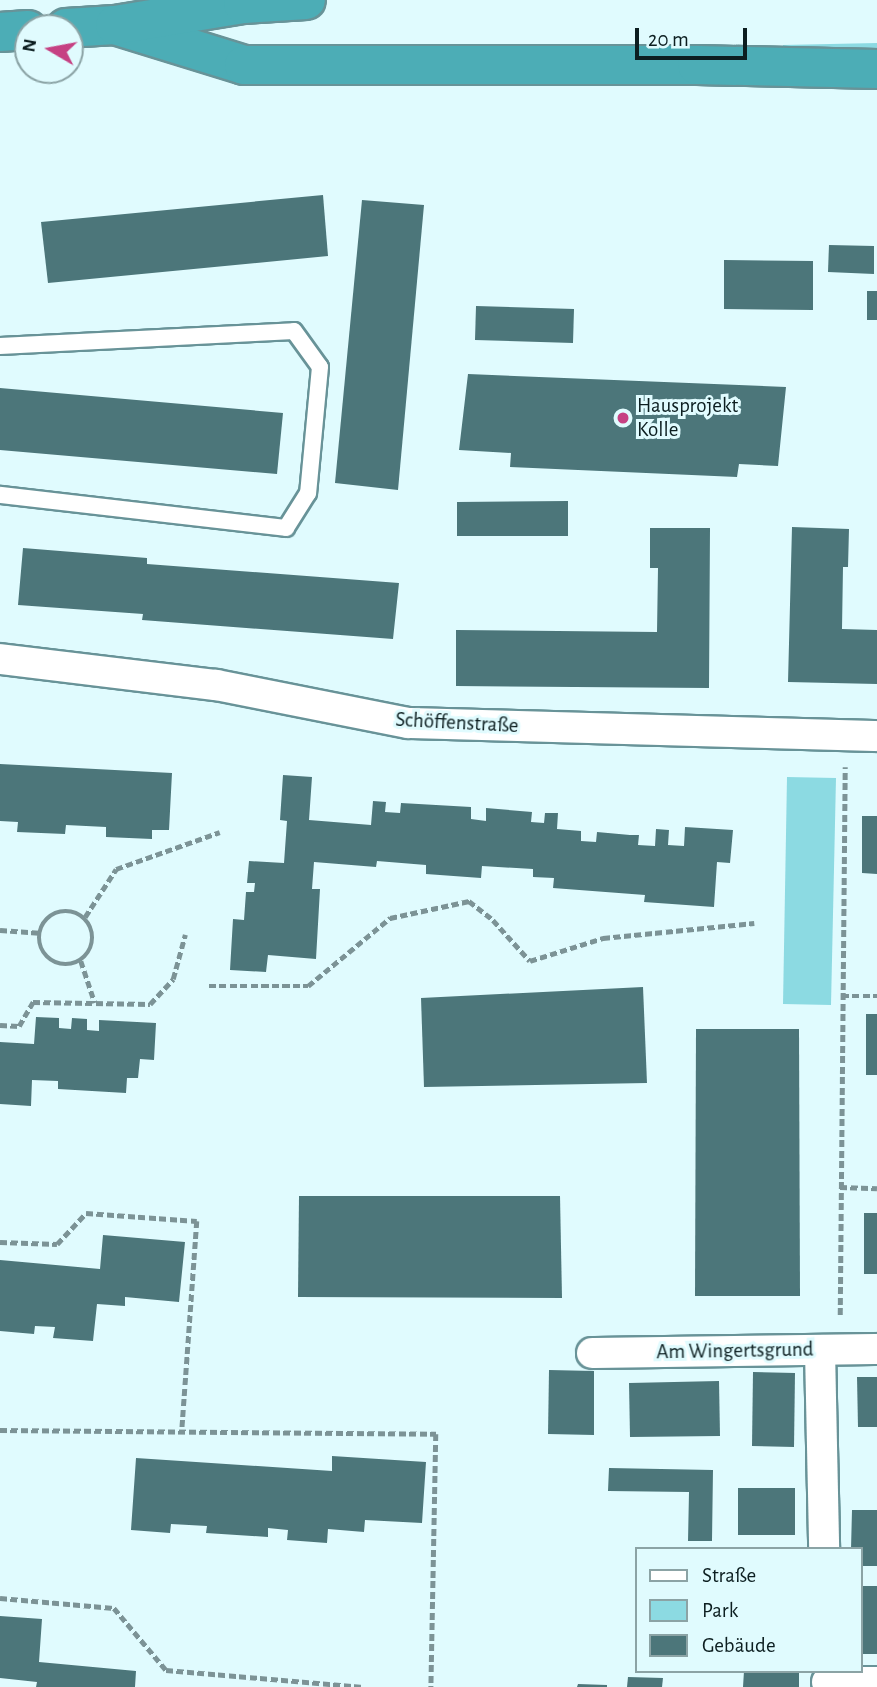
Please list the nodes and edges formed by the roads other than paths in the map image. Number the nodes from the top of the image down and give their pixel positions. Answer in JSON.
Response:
{"nodes":[{"id":1,"x":306,"y":0,"type":"edge"},
{"id":2,"x":115,"y":25,"type":"junction"},
{"id":3,"x":84,"y":27,"type":"edge"},
{"id":4,"x":877,"y":69,"type":"edge"},
{"id":5,"x":0,"y":346,"type":"edge"},
{"id":6,"x":0,"y":495,"type":"edge"},
{"id":7,"x":0,"y":659,"type":"edge"},
{"id":8,"x":877,"y":736,"type":"edge"},
{"id":9,"x":877,"y":1349,"type":"edge"},
{"id":10,"x":830,"y":1350,"type":"junction"},
{"id":11,"x":592,"y":1353,"type":"dead end"},
{"id":12,"x":824,"y":1547,"type":"edge"},
{"id":13,"x":827,"y":1680,"type":"edge"},
{"id":14,"x":877,"y":1682,"type":"edge"}],
"edges":[{"from":1,"to":2,"type":"highway"},
{"from":2,"to":3,"type":"highway"},
{"from":2,"to":4,"type":"highway"},
{"from":5,"to":6,"type":"lane"},
{"from":7,"to":8,"type":"street","name":"Schöffenstraße"},
{"from":9,"to":10,"type":"street","name":"Am Wingertsgrund"},
{"from":10,"to":11,"type":"street","name":"Am Wingertsgrund"},
{"from":10,"to":12,"type":"street"},
{"from":13,"to":14,"type":"street"}]}
